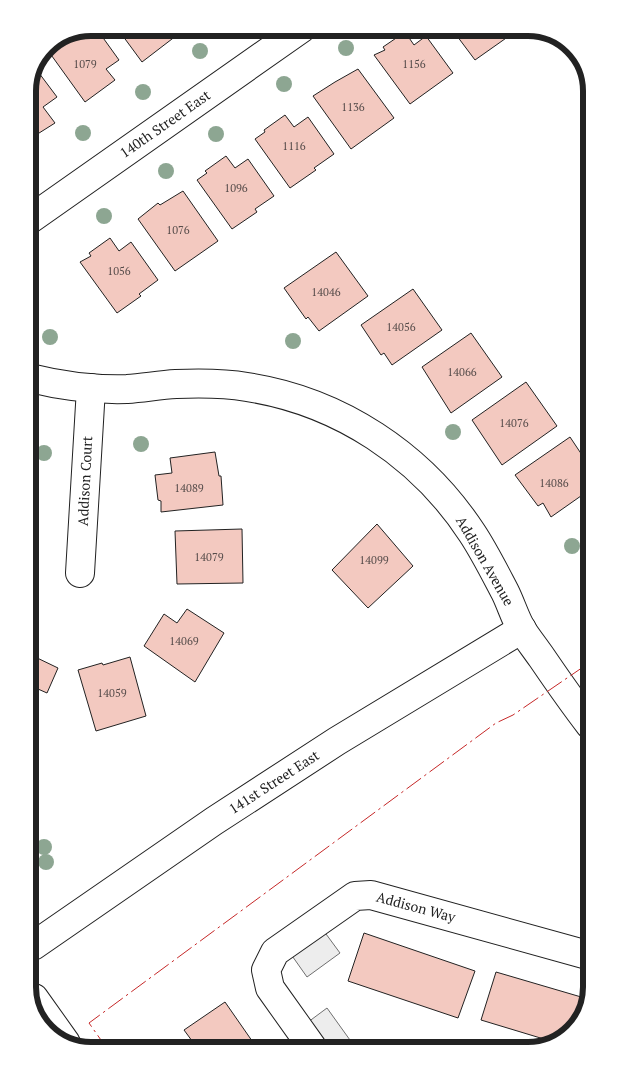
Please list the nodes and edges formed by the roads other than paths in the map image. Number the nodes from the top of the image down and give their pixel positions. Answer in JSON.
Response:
{"nodes":[{"id":1,"x":291,"y":36,"type":"edge"},
{"id":2,"x":36,"y":214,"type":"edge"},
{"id":3,"x":36,"y":379,"type":"edge"},
{"id":4,"x":91,"y":388,"type":"junction"},
{"id":5,"x":80,"y":573,"type":"dead end"},
{"id":6,"x":522,"y":629,"type":"junction"},
{"id":7,"x":583,"y":715,"type":"edge"},
{"id":8,"x":36,"y":945,"type":"edge"},
{"id":9,"x":583,"y":954,"type":"edge"},
{"id":10,"x":39,"y":1005,"type":"edge"},
{"id":11,"x":56,"y":1029,"type":"edge"},
{"id":12,"x":308,"y":1042,"type":"edge"}],
"edges":[{"from":1,"to":2,"type":"street","name":"140th Street East"},
{"from":3,"to":4,"type":"street","name":"Addison Avenue"},
{"from":4,"to":5,"type":"street","name":"Addison Court"},
{"from":4,"to":6,"type":"street","name":"Addison Avenue"},
{"from":6,"to":7,"type":"street","name":"Addison Avenue"},
{"from":6,"to":8,"type":"street","name":"141st Street East"},
{"from":9,"to":12,"type":"street","name":"Addison Way"},
{"from":10,"to":11,"type":"street"}]}
